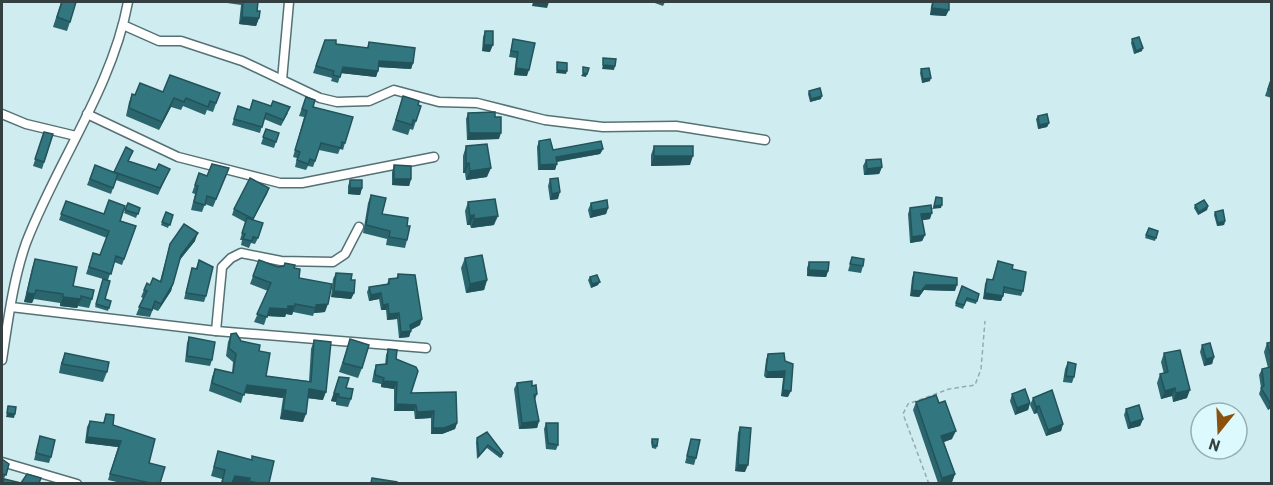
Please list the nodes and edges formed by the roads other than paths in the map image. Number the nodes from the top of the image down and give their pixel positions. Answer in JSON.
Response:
{"nodes":[{"id":1,"x":128,"y":2,"type":"edge"},
{"id":2,"x":289,"y":2,"type":"edge"},
{"id":3,"x":123,"y":25,"type":"junction"},
{"id":4,"x":282,"y":80,"type":"junction"},
{"id":5,"x":2,"y":114,"type":"edge"},
{"id":6,"x":87,"y":114,"type":"junction"},
{"id":7,"x":76,"y":136,"type":"junction"},
{"id":8,"x":765,"y":140,"type":"dead end"},
{"id":9,"x":434,"y":157,"type":"dead end"},
{"id":10,"x":359,"y":227,"type":"dead end"},
{"id":11,"x":11,"y":307,"type":"junction"},
{"id":12,"x":216,"y":332,"type":"junction"},
{"id":13,"x":426,"y":348,"type":"dead end"},
{"id":14,"x":2,"y":360,"type":"edge"},
{"id":15,"x":2,"y":462,"type":"edge"},
{"id":16,"x":77,"y":483,"type":"edge"}],
"edges":[{"from":1,"to":3,"type":"street"},
{"from":2,"to":4,"type":"street"},
{"from":3,"to":4,"type":"street"},
{"from":3,"to":6,"type":"street"},
{"from":4,"to":8,"type":"street"},
{"from":5,"to":7,"type":"street"},
{"from":6,"to":7,"type":"street"},
{"from":6,"to":9,"type":"street"},
{"from":7,"to":11,"type":"street"},
{"from":10,"to":12,"type":"street"},
{"from":11,"to":12,"type":"street"},
{"from":11,"to":14,"type":"street"},
{"from":12,"to":13,"type":"street"},
{"from":15,"to":16,"type":"street"}]}
